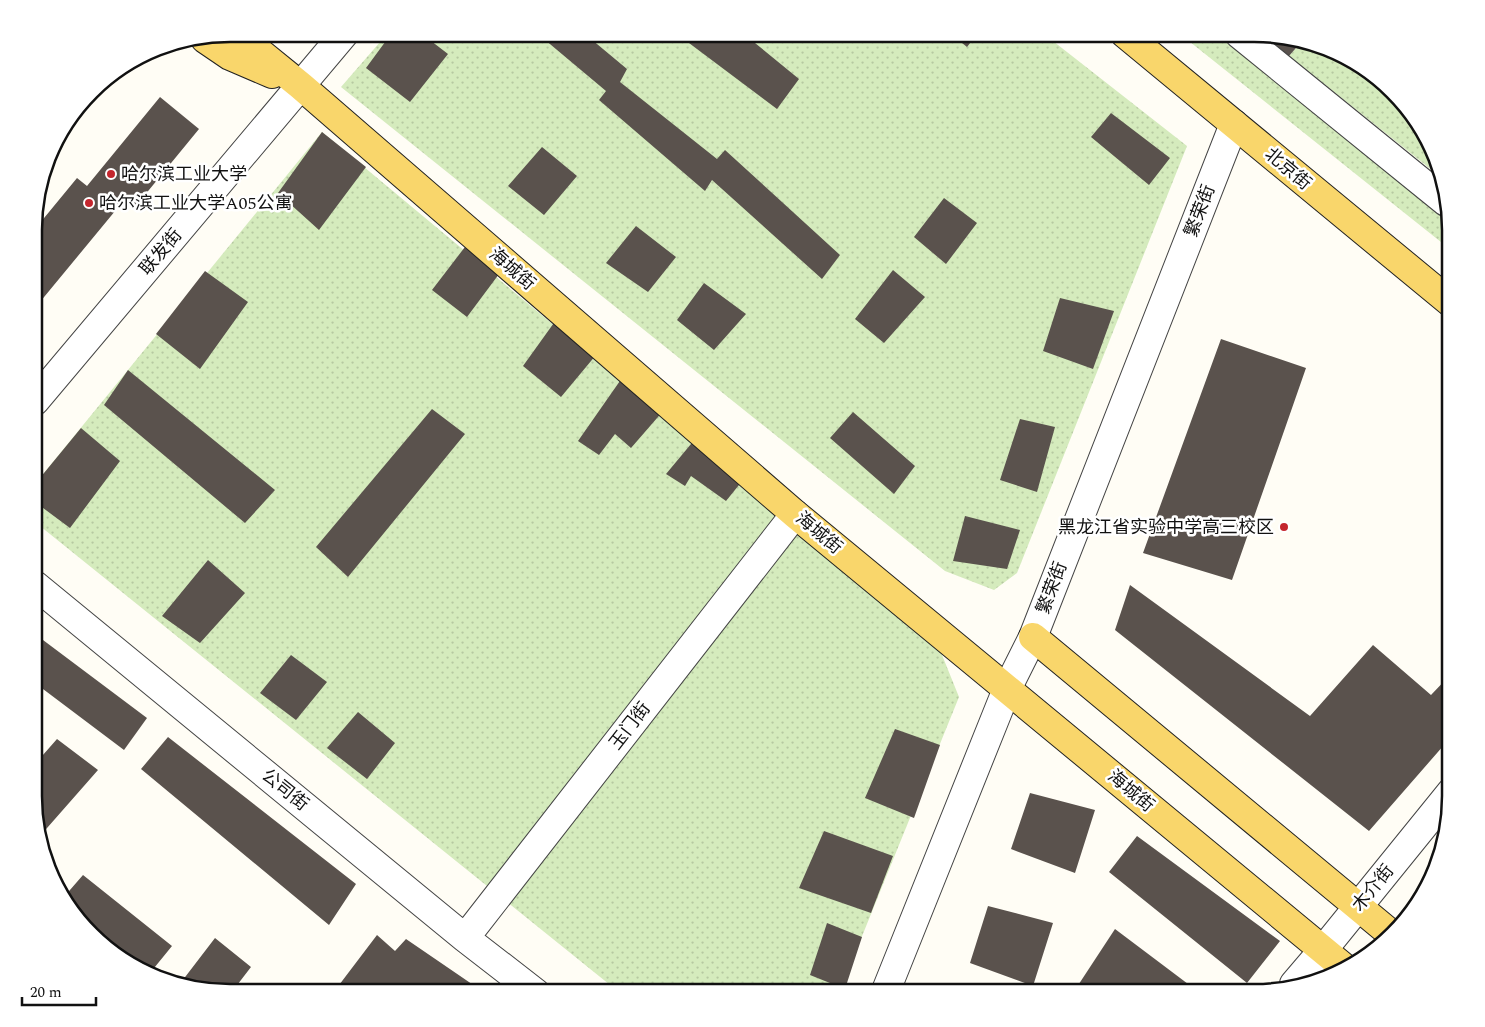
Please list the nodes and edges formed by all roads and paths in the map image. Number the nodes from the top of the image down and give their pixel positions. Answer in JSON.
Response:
{"nodes":[{"id":1,"x":247,"y":42,"type":"edge"},
{"id":2,"x":273,"y":42,"type":"edge"},
{"id":3,"x":337,"y":42,"type":"edge"},
{"id":4,"x":1135,"y":42,"type":"edge"},
{"id":5,"x":1248,"y":42,"type":"edge"},
{"id":6,"x":212,"y":44,"type":"edge"},
{"id":7,"x":301,"y":86,"type":"junction"},
{"id":8,"x":1234,"y":124,"type":"junction"},
{"id":9,"x":1439,"y":197,"type":"edge"},
{"id":10,"x":1442,"y":296,"type":"edge"},
{"id":11,"x":43,"y":392,"type":"edge"},
{"id":12,"x":795,"y":514,"type":"junction"},
{"id":13,"x":43,"y":592,"type":"edge"},
{"id":14,"x":1033,"y":636,"type":"junction"},
{"id":15,"x":1007,"y":689,"type":"junction"},
{"id":16,"x":1442,"y":803,"type":"edge"},
{"id":17,"x":1359,"y":906,"type":"junction"},
{"id":18,"x":1386,"y":930,"type":"edge"},
{"id":19,"x":465,"y":938,"type":"junction"},
{"id":20,"x":1323,"y":950,"type":"junction"},
{"id":21,"x":1340,"y":964,"type":"edge"},
{"id":22,"x":1298,"y":979,"type":"edge"},
{"id":23,"x":524,"y":984,"type":"edge"},
{"id":24,"x":889,"y":984,"type":"edge"}],
"edges":[{"from":1,"to":7,"type":"main road","name":"海城街"},
{"from":2,"to":7,"type":"main road","name":"海城街"},
{"from":3,"to":7,"type":"street","name":"联发街"},
{"from":4,"to":8,"type":"main road","name":"北京街"},
{"from":5,"to":9,"type":"street"},
{"from":6,"to":7,"type":"main road","name":"海城街"},
{"from":7,"to":11,"type":"street","name":"联发街"},
{"from":7,"to":12,"type":"main road","name":"海城街"},
{"from":8,"to":10,"type":"main road","name":"北京街"},
{"from":8,"to":14,"type":"street","name":"繁荣街"},
{"from":12,"to":15,"type":"main road","name":"海城街"},
{"from":12,"to":19,"type":"street","name":"玉门街"},
{"from":13,"to":19,"type":"street","name":"公司街"},
{"from":14,"to":15,"type":"street","name":"繁荣街"},
{"from":14,"to":17,"type":"main road"},
{"from":15,"to":20,"type":"main road","name":"海城街"},
{"from":15,"to":24,"type":"street","name":"繁荣街"},
{"from":16,"to":17,"type":"street","name":"木介街"},
{"from":17,"to":18,"type":"main road"},
{"from":17,"to":20,"type":"street","name":"木介街"},
{"from":19,"to":23,"type":"street","name":"公司街"},
{"from":20,"to":21,"type":"main road","name":"海城街"},
{"from":20,"to":22,"type":"street","name":"木介街"}]}
